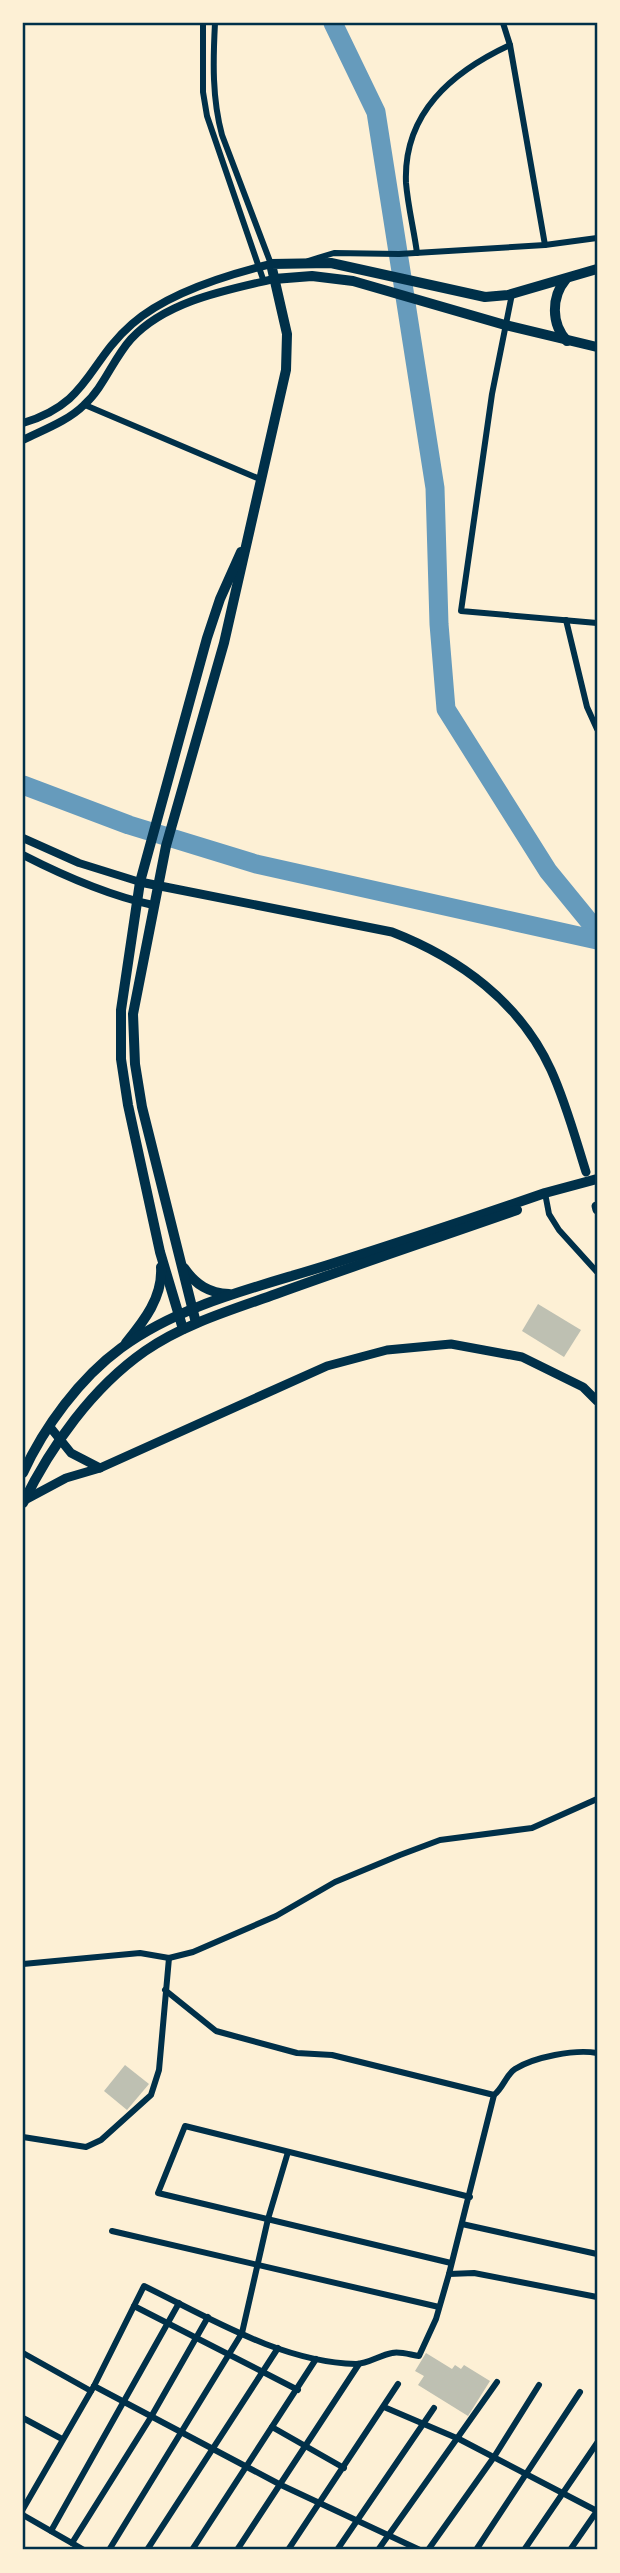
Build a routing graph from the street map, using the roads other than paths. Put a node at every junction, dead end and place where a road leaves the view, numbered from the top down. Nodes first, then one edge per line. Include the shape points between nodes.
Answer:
1 (203, 23) edge
2 (215, 23) edge
3 (503, 23) edge
4 (510, 45) junction
5 (240, 180) junction
6 (229, 184) junction
7 (597, 238) edge
8 (545, 245) junction
9 (417, 253) junction
10 (306, 262) junction
11 (271, 264) junction
12 (259, 267) junction
13 (354, 268) junction
14 (597, 268) edge
15 (566, 278) junction
16 (269, 280) junction
17 (353, 281) junction
18 (512, 294) junction
19 (505, 325) junction
20 (567, 341) junction
21 (597, 347) edge
22 (85, 405) junction
23 (23, 424) edge
24 (23, 440) edge
25 (262, 480) junction
26 (251, 531) junction
27 (566, 620) junction
28 (597, 623) edge
29 (597, 729) edge
30 (23, 838) edge
31 (23, 855) edge
32 (140, 882) junction
33 (158, 886) junction
34 (137, 901) junction
35 (153, 905) junction
36 (586, 1172) dead end
37 (597, 1179) edge
38 (551, 1194) junction
39 (160, 1252) junction
40 (178, 1256) junction
41 (597, 1272) edge
42 (240, 1293) junction
43 (192, 1310) junction
44 (178, 1315) junction
45 (196, 1323) junction
46 (183, 1329) junction
47 (121, 1348) junction
48 (597, 1401) edge
49 (50, 1427) junction
50 (60, 1440) junction
51 (100, 1468) junction
52 (23, 1473) edge
53 (23, 1502) edge
54 (597, 1799) edge
55 (169, 1958) junction
56 (23, 1964) edge
57 (165, 1990) junction
58 (597, 2053) edge
59 (494, 2095) junction
60 (23, 2137) edge
61 (288, 2152) junction
62 (470, 2197) junction
63 (268, 2219) junction
64 (462, 2224) junction
65 (112, 2231) dead end
66 (597, 2254) edge
67 (451, 2263) junction
68 (258, 2265) junction
69 (449, 2274) junction
70 (597, 2297) edge
71 (179, 2303) junction
72 (134, 2306) junction
73 (439, 2306) junction
74 (208, 2317) junction
75 (169, 2325) junction
76 (242, 2333) junction
77 (197, 2339) junction
78 (278, 2348) junction
79 (23, 2353) edge
80 (228, 2356) junction
81 (316, 2359) junction
82 (359, 2364) junction
83 (262, 2373) junction
84 (497, 2382) dead end
85 (398, 2384) dead end
86 (540, 2385) dead end
87 (92, 2388) junction
88 (298, 2390) junction
89 (580, 2392) dead end
90 (123, 2402) junction
91 (384, 2407) junction
92 (434, 2408) dead end
93 (151, 2417) junction
94 (23, 2418) edge
95 (423, 2425) junction
96 (272, 2427) junction
97 (181, 2434) junction
98 (62, 2439) junction
99 (459, 2439) junction
100 (597, 2443) edge
101 (306, 2448) junction
102 (213, 2449) junction
103 (494, 2457) junction
104 (246, 2467) junction
105 (344, 2468) junction
106 (527, 2474) junction
107 (281, 2485) junction
108 (563, 2493) junction
109 (320, 2504) junction
110 (23, 2509) edge
111 (597, 2511) edge
112 (23, 2515) edge
113 (357, 2522) junction
114 (51, 2531) junction
115 (388, 2536) junction
116 (72, 2543) junction
117 (84, 2550) edge
118 (109, 2550) edge
119 (148, 2550) edge
120 (192, 2550) edge
121 (237, 2550) edge
122 (288, 2550) edge
123 (337, 2550) edge
124 (378, 2550) edge
125 (420, 2550) edge
126 (428, 2550) edge
127 (475, 2550) edge
128 (524, 2550) edge
129 (570, 2550) edge

1 - 6 street via 205,106
2 - 5 street via 217,114
3 - 4 street
4 - 8 street
4 - 9 street via 453,78 418,124 406,182
5 - 6 street
5 - 11 street
6 - 12 street
7 - 8 street
8 - 9 street
9 - 10 street via 334,253
10 - 11 highway
10 - 13 highway
11 - 12 street
11 - 16 highway
12 - 16 street
12 - 23 street via 198,287 145,314 120,336 66,404
13 - 17 highway
13 - 18 highway via 457,293
14 - 15 highway
15 - 18 highway
15 - 20 highway via 557,293 555,315
16 - 17 highway via 312,276
16 - 22 street via 196,300 152,323 131,340
16 - 25 highway via 287,334 288,352
17 - 19 highway
18 - 19 street
19 - 20 highway
19 - 27 street via 461,611
20 - 21 highway
22 - 24 street
22 - 25 street
25 - 26 highway
26 - 32 highway via 220,599
26 - 33 highway
27 - 28 street
27 - 29 street via 587,707
30 - 32 street via 79,863
31 - 34 street
32 - 33 main road
32 - 34 highway
33 - 35 highway
33 - 36 main road via 392,932 456,962 493,992 531,1036 563,1099
34 - 35 street
34 - 39 highway via 121,1010 121,1059
35 - 40 highway via 133,1014 135,1064
37 - 38 highway
38 - 41 street via 549,1214
38 - 42 highway
38 - 45 highway
39 - 44 highway
39 - 47 highway via 162,1278 154,1301
40 - 42 highway via 191,1278 210,1291
40 - 43 highway
42 - 43 highway
43 - 44 highway
43 - 45 highway
44 - 46 highway
44 - 47 highway
45 - 46 highway
46 - 50 highway via 145,1351 107,1382
47 - 49 highway
48 - 51 main road via 583,1387 522,1357 451,1345 387,1350 327,1366
49 - 50 main road
49 - 52 highway
50 - 51 main road via 71,1452
50 - 53 highway
51 - 53 main road via 66,1478
54 - 55 street via 532,1828 440,1840 335,1882 276,1916
55 - 56 street via 140,1953
55 - 57 street
57 - 59 street via 216,2031
57 - 60 street via 160,2057 151,2095 101,2140 86,2147
58 - 59 street via 537,2059 512,2070
59 - 62 street
61 - 62 street
61 - 63 street
61 - 63 street via 185,2126 158,2193
62 - 64 street
63 - 67 street
63 - 68 street
64 - 66 street
64 - 67 street
65 - 68 street
67 - 69 street
68 - 73 street
68 - 76 street
69 - 70 street via 474,2273
69 - 73 street
71 - 72 street via 144,2286
71 - 74 street
71 - 75 street
72 - 75 street
72 - 87 street
73 - 82 street via 419,2356 394,2352
74 - 76 street
74 - 77 street
75 - 77 street
75 - 90 street
76 - 78 street
76 - 80 street
77 - 80 street
77 - 93 street
78 - 81 street
78 - 83 street
79 - 87 street
80 - 83 street
80 - 97 street
81 - 82 street
81 - 88 street
82 - 101 street
83 - 88 street
83 - 102 street
84 - 99 street
85 - 91 street
86 - 103 street
87 - 90 street
87 - 98 street
88 - 96 street
89 - 106 street
90 - 93 street
90 - 114 street
91 - 95 street
91 - 105 street
92 - 95 street
93 - 97 street
93 - 116 street
94 - 98 street
95 - 99 street
95 - 113 street
96 - 101 street
96 - 104 street
97 - 102 street
97 - 118 street
98 - 110 street
99 - 103 street
99 - 115 street
100 - 108 street
101 - 105 street
101 - 107 street
102 - 104 street
102 - 119 street
103 - 106 street
103 - 126 street
104 - 107 street
104 - 120 street
105 - 109 street
106 - 108 street
106 - 127 street
107 - 109 street
107 - 121 street
108 - 111 street
108 - 128 street
109 - 113 street
109 - 122 street
111 - 129 street
112 - 114 street
113 - 115 street
113 - 123 street
114 - 116 street
115 - 124 street
115 - 125 street
116 - 117 street

